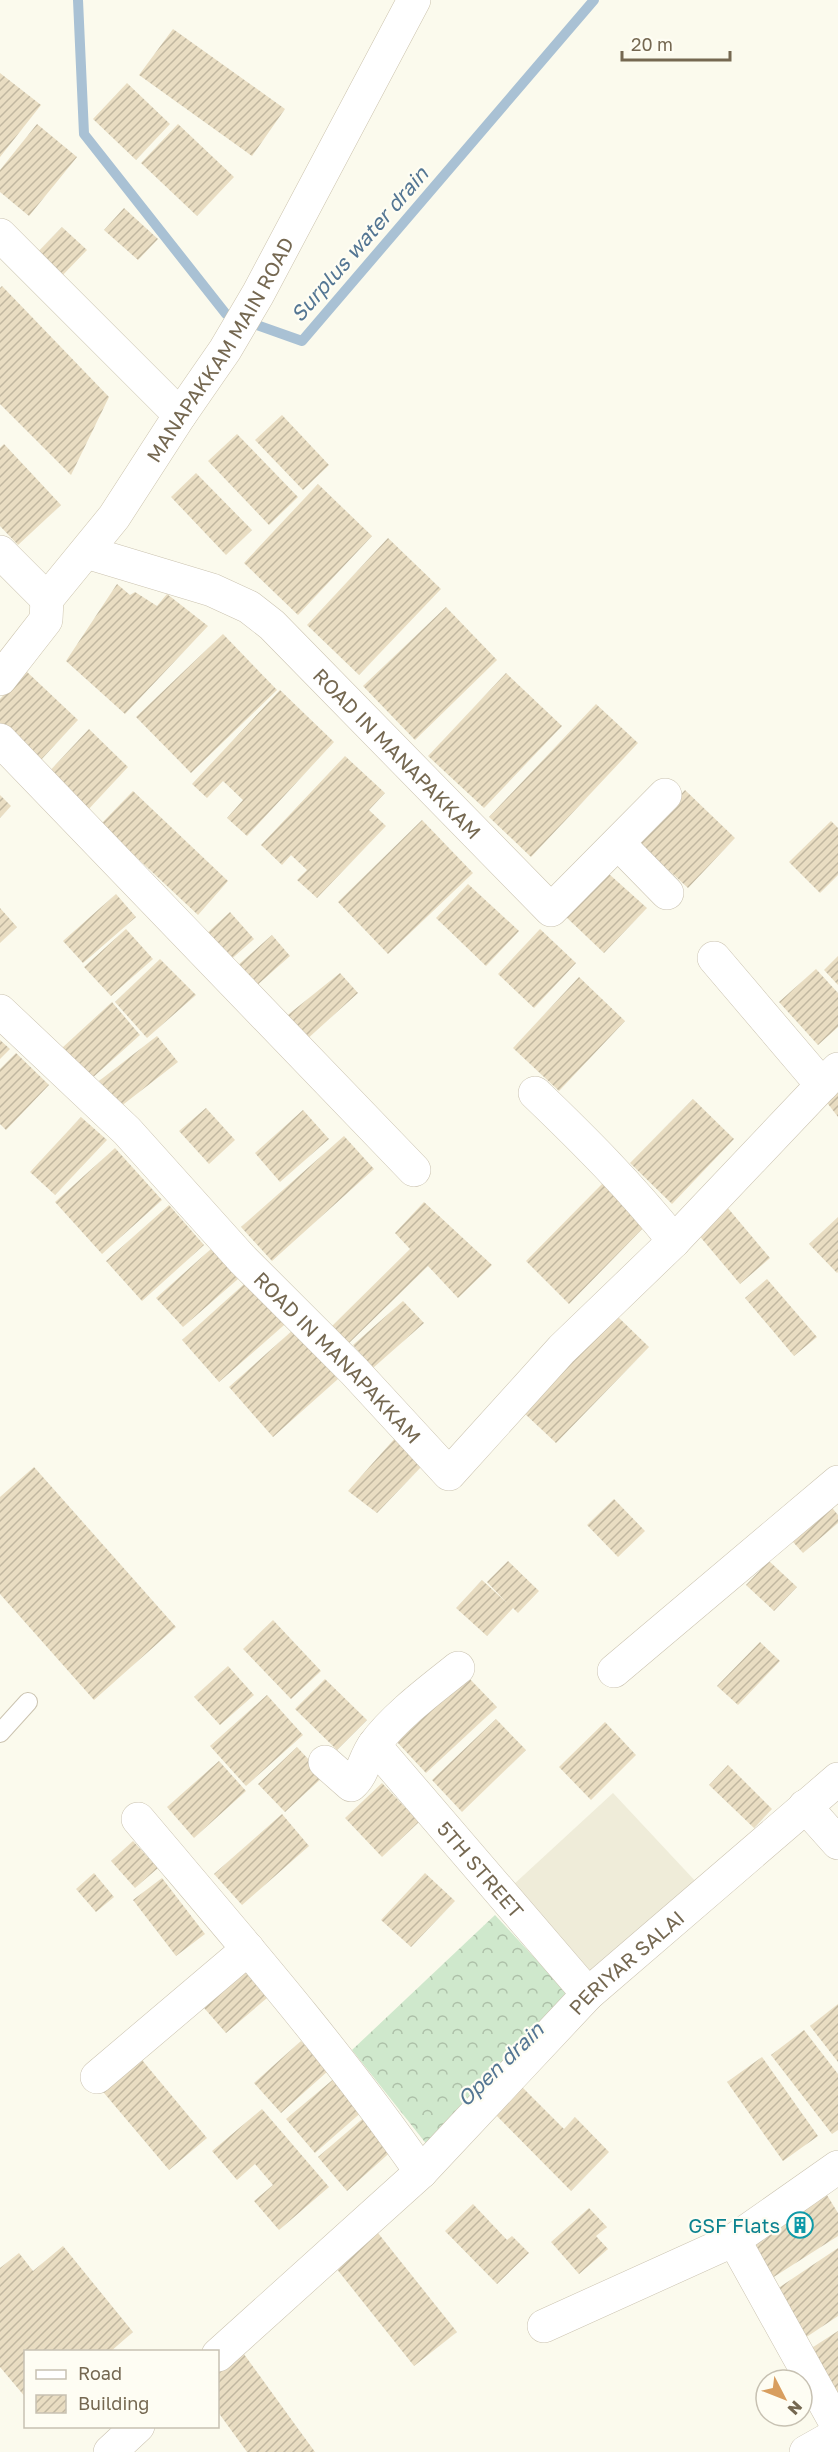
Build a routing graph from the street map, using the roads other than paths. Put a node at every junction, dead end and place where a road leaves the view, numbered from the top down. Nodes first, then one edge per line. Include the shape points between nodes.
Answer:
1 (414, 0) edge
2 (0, 235) edge
3 (180, 415) junction
4 (0, 552) edge
5 (86, 552) junction
6 (47, 599) junction
7 (0, 679) edge
8 (0, 741) edge
9 (665, 795) dead end
10 (618, 843) junction
11 (667, 893) dead end
12 (714, 958) dead end
13 (0, 1011) edge
14 (830, 1077) edge
15 (535, 1093) dead end
16 (414, 1170) dead end
17 (674, 1241) junction
18 (838, 1482) edge
19 (458, 1668) dead end
20 (614, 1671) dead end
21 (28, 1702) dead end
22 (0, 1733) edge
23 (374, 1745) junction
24 (325, 1762) dead end
25 (838, 1779) edge
26 (805, 1806) junction
27 (138, 1819) dead end
28 (838, 1843) edge
29 (248, 1949) junction
30 (588, 1994) junction
31 (97, 2077) dead end
32 (838, 2167) edge
33 (421, 2172) junction
34 (734, 2240) junction
35 (544, 2326) dead end
36 (219, 2354) edge
37 (838, 2427) edge
38 (137, 2428) edge
39 (838, 2433) edge
40 (110, 2452) edge
41 (806, 2452) edge

1 - 3 street, MANAPAKKAM MAIN ROAD via 258,294
2 - 3 street
3 - 5 street, MANAPAKKAM MAIN ROAD via 114,517
4 - 6 street
5 - 6 street, MANAPAKKAM MAIN ROAD
5 - 10 street, ROAD IN MANAPAKKAM via 212,590 249,607 272,625 551,910
6 - 7 street, MANAPAKKAM MAIN ROAD via 46,620
8 - 16 street
9 - 10 street, ROAD IN MANAPAKKAM
10 - 11 street
12 - 14 street, ROAD IN MANAPAKKAM
13 - 17 street, ROAD IN MANAPAKKAM via 127,1131 242,1259 354,1371 449,1474 562,1349
14 - 17 street, ROAD IN MANAPAKKAM
15 - 17 street via 593,1148
18 - 20 street
19 - 23 street via 417,1701
21 - 22 lane
23 - 24 street via 359,1778 351,1785
23 - 30 street, 5TH STREET
25 - 26 street, PERIYAR SALAI
26 - 28 street
26 - 30 street, PERIYAR SALAI
27 - 29 street
29 - 31 street
29 - 33 street via 375,2106
30 - 33 street, PERIYAR SALAI
32 - 34 street
33 - 36 street, PERIYAR SALAI
34 - 35 street
34 - 37 street
38 - 40 street
39 - 41 street

